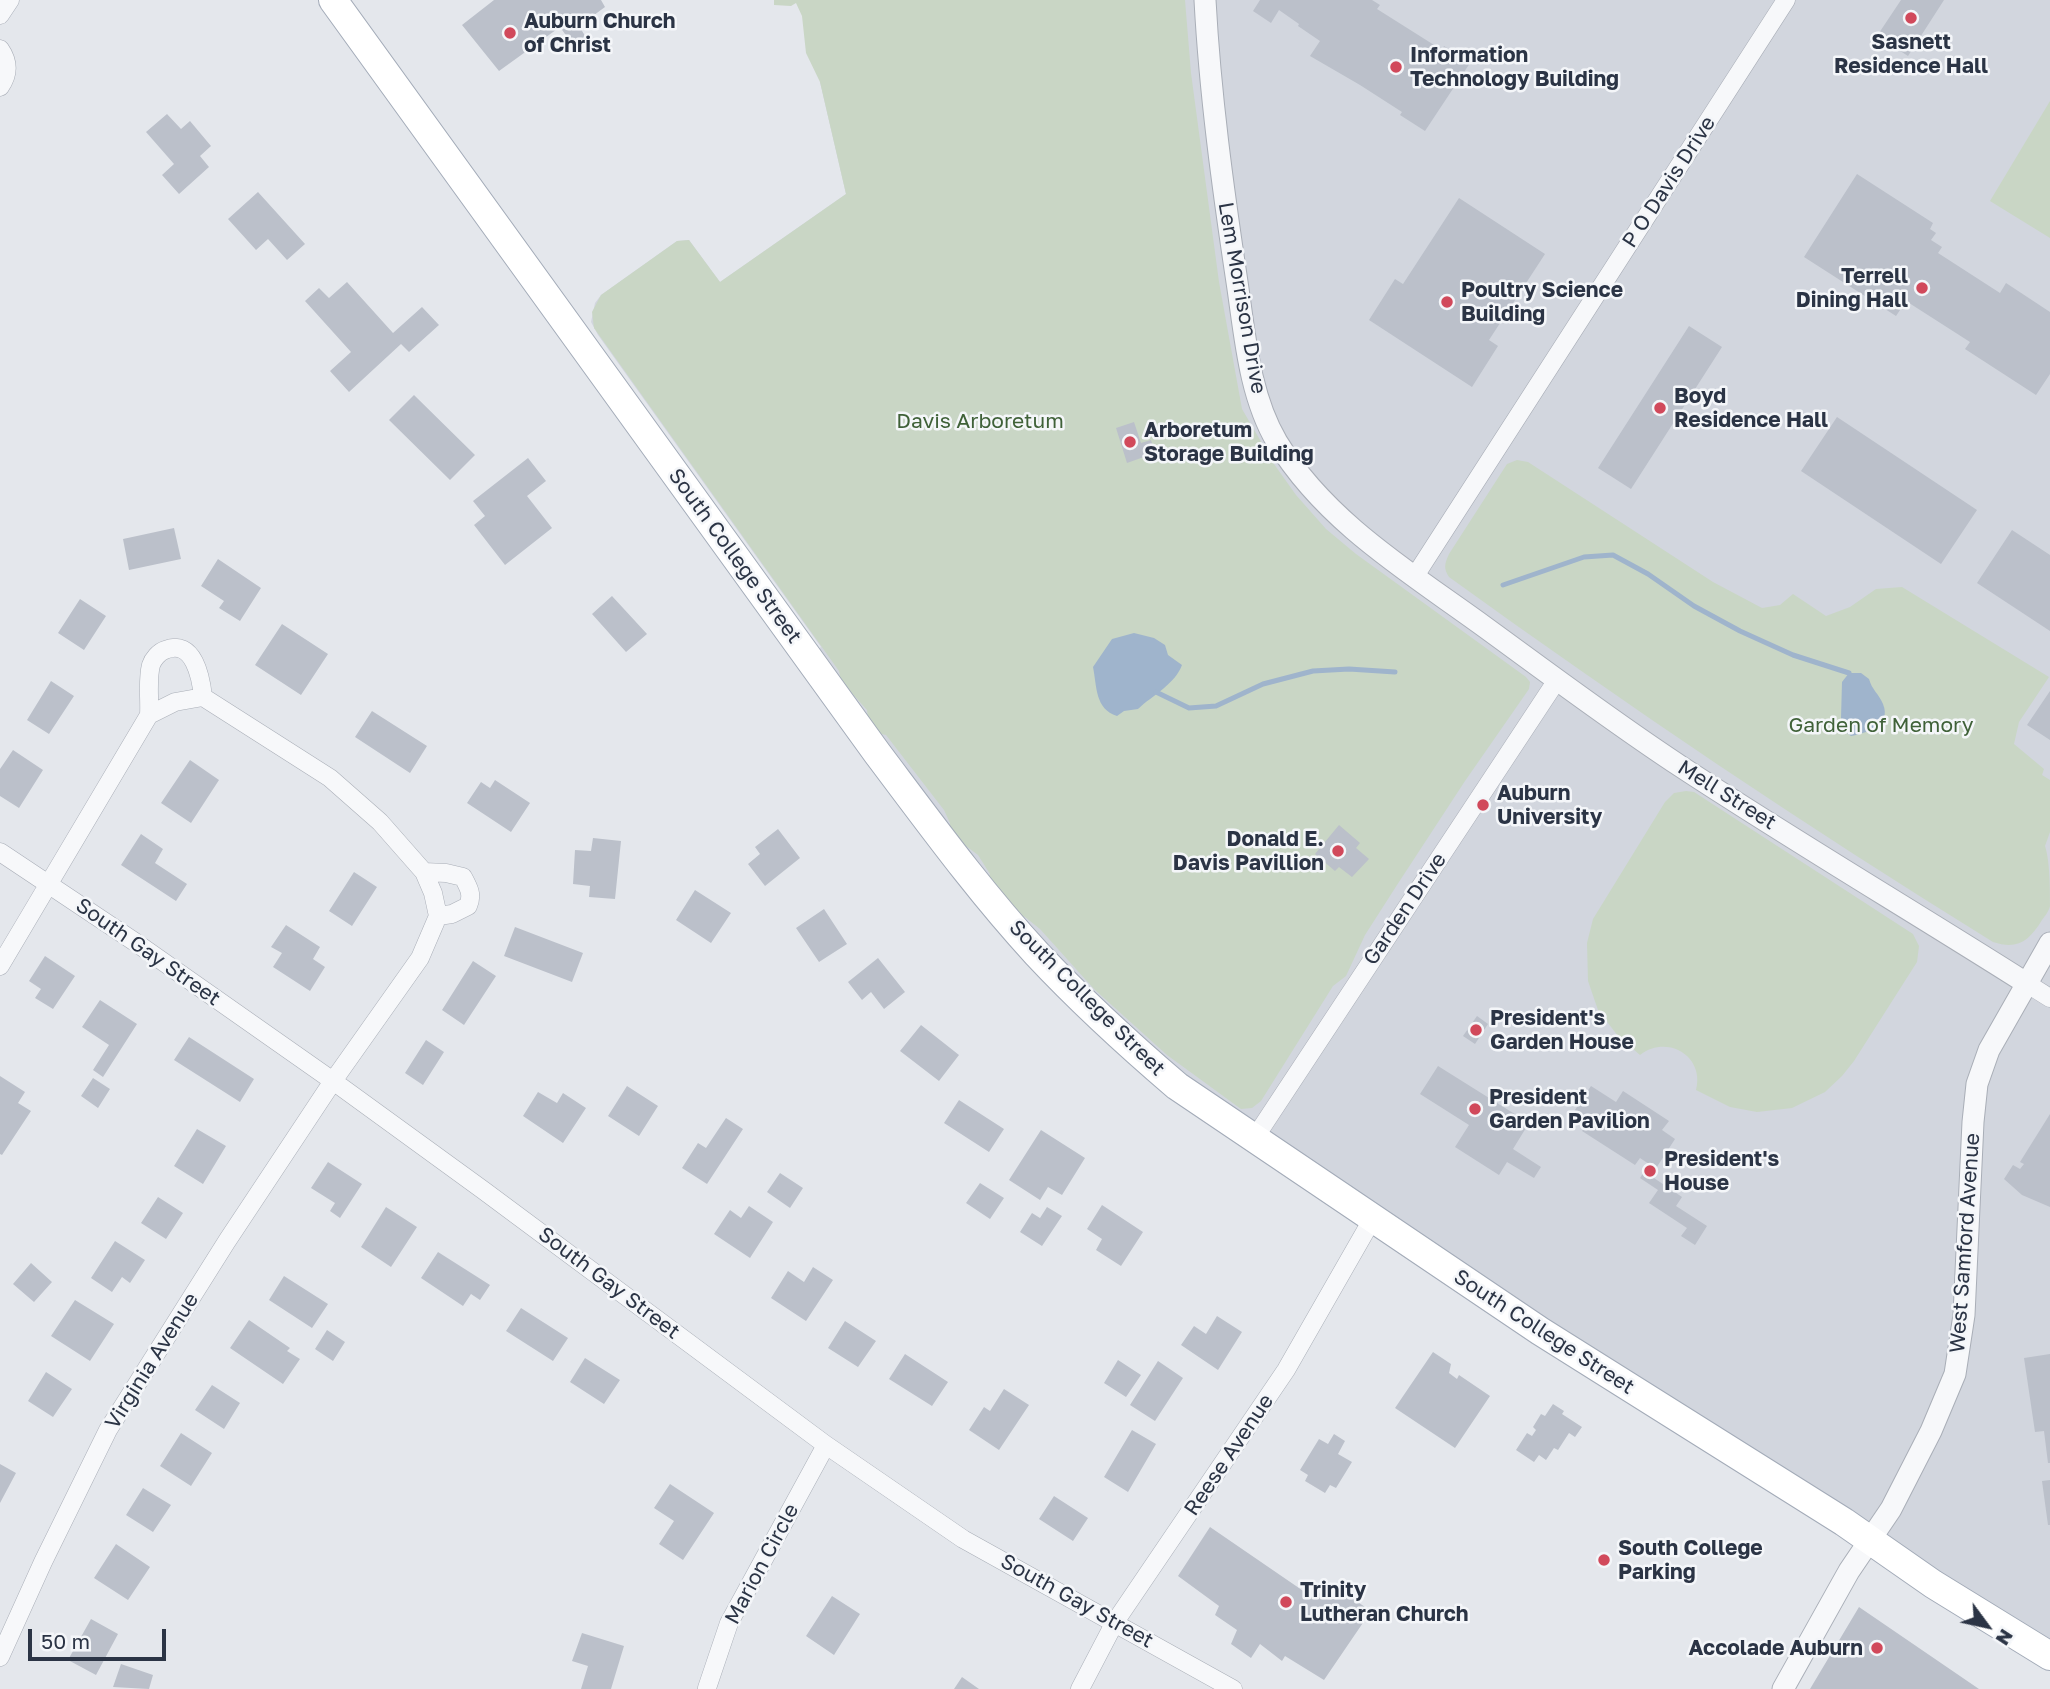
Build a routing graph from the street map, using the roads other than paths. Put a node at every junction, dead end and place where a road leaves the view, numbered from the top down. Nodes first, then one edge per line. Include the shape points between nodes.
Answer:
1 (10, 0) edge
2 (333, 0) edge
3 (1205, 0) edge
4 (1786, 0) edge
5 (0, 15) edge
6 (0, 49) edge
7 (0, 87) edge
8 (1415, 576) junction
9 (1557, 680) junction
10 (203, 697) junction
11 (149, 715) junction
12 (0, 852) edge
13 (424, 872) junction
14 (49, 883) junction
15 (438, 916) junction
16 (2050, 943) edge
17 (0, 966) edge
18 (2026, 983) junction
19 (2050, 998) edge
20 (333, 1081) junction
21 (1254, 1139) junction
22 (1373, 1218) junction
23 (826, 1445) junction
24 (1870, 1540) junction
25 (1115, 1622) junction
26 (2050, 1656) edge
27 (0, 1657) edge
28 (707, 1689) edge
29 (1080, 1689) edge
30 (1233, 1689) edge
31 (1783, 1689) edge

1 - 5 street
2 - 21 main road, South College Street via 955,856 1038,954 1129,1045 1177,1086
3 - 8 street, Lem Morrison Drive via 1228,231 1242,326 1262,410 1303,478 1356,533
4 - 8 street, P O Davis Drive
6 - 7 street via 8,68
8 - 9 street, Mell Street
9 - 18 street, Mell Street via 1679,765
9 - 21 street, Garden Drive
10 - 11 street via 175,702
10 - 11 street via 195,661 184,650 172,647 160,652 151,664
10 - 13 street via 330,778 380,821
11 - 14 street
12 - 14 street, South Gay Street
13 - 15 street
13 - 15 street via 463,877 470,888 468,906
14 - 17 street
14 - 20 street, South Gay Street
15 - 20 street, Virginia Avenue via 420,958
16 - 18 street, West Samford Avenue
18 - 19 street, Mell Street
18 - 24 street, West Samford Avenue via 1989,1050 1977,1084 1964,1315 1955,1374 1921,1452
20 - 23 street, South Gay Street
20 - 27 street, Virginia Avenue via 108,1430
21 - 22 main road, South College Street
22 - 24 main road, South College Street via 1540,1331
22 - 25 street, Reese Avenue via 1286,1370
23 - 25 street, South Gay Street via 963,1539
23 - 28 street, Marion Circle via 729,1623
24 - 26 main road, South College Street
24 - 31 street, West Samford Avenue
25 - 29 street, Reese Avenue
25 - 30 street, South Gay Street

